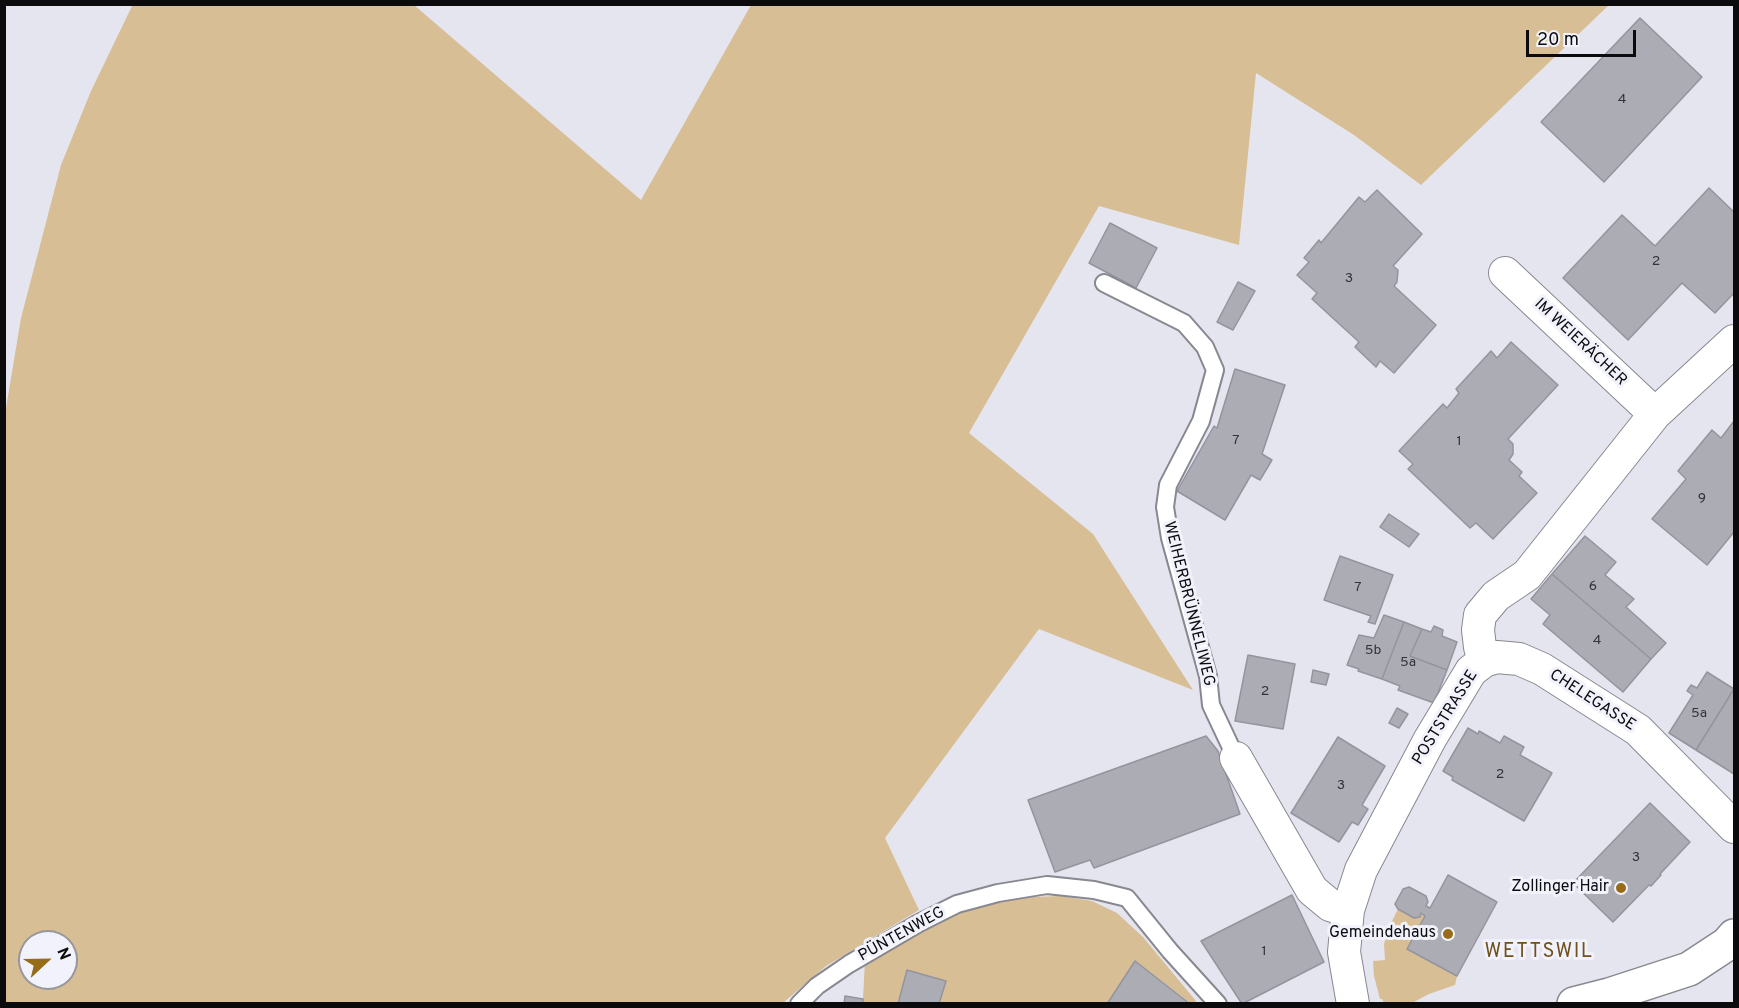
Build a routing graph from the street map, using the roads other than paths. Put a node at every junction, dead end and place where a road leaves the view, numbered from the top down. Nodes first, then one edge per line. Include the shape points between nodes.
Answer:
1 (1505, 273) dead end
2 (1104, 284) dead end
3 (1734, 342) edge
4 (1655, 414) junction
5 (1484, 661) junction
6 (1236, 758) joint
7 (1734, 827) edge
8 (1348, 910) junction
9 (1732, 944) edge
10 (799, 1004) edge
11 (1218, 1004) edge
12 (1353, 1004) edge
13 (1574, 1004) edge

1 - 4 street, IM WEIERÄCHER
2 - 6 lane, WEIHERBRÜNNELIWEG via 1184,323 1205,347 1215,370 1202,421 1168,485 1165,507 1208,676 1211,705
3 - 4 street, POSTSTRASSE
4 - 5 street, POSTSTRASSE via 1527,575 1496,596 1480,615 1478,630
5 - 7 street, CHELEGASSE via 1497,657 1519,659 1542,669 1638,730
5 - 8 street, POSTSTRASSE via 1471,671 1430,739 1361,870
6 - 8 street, WEIHERBRÜNNELIWEG via 1312,890 1330,905
8 - 12 street, POSTSTRASSE via 1344,952
9 - 13 street via 1689,969
10 - 11 lane, PÜNTENWEG via 849,964 919,922 957,904 1047,885 1127,898

